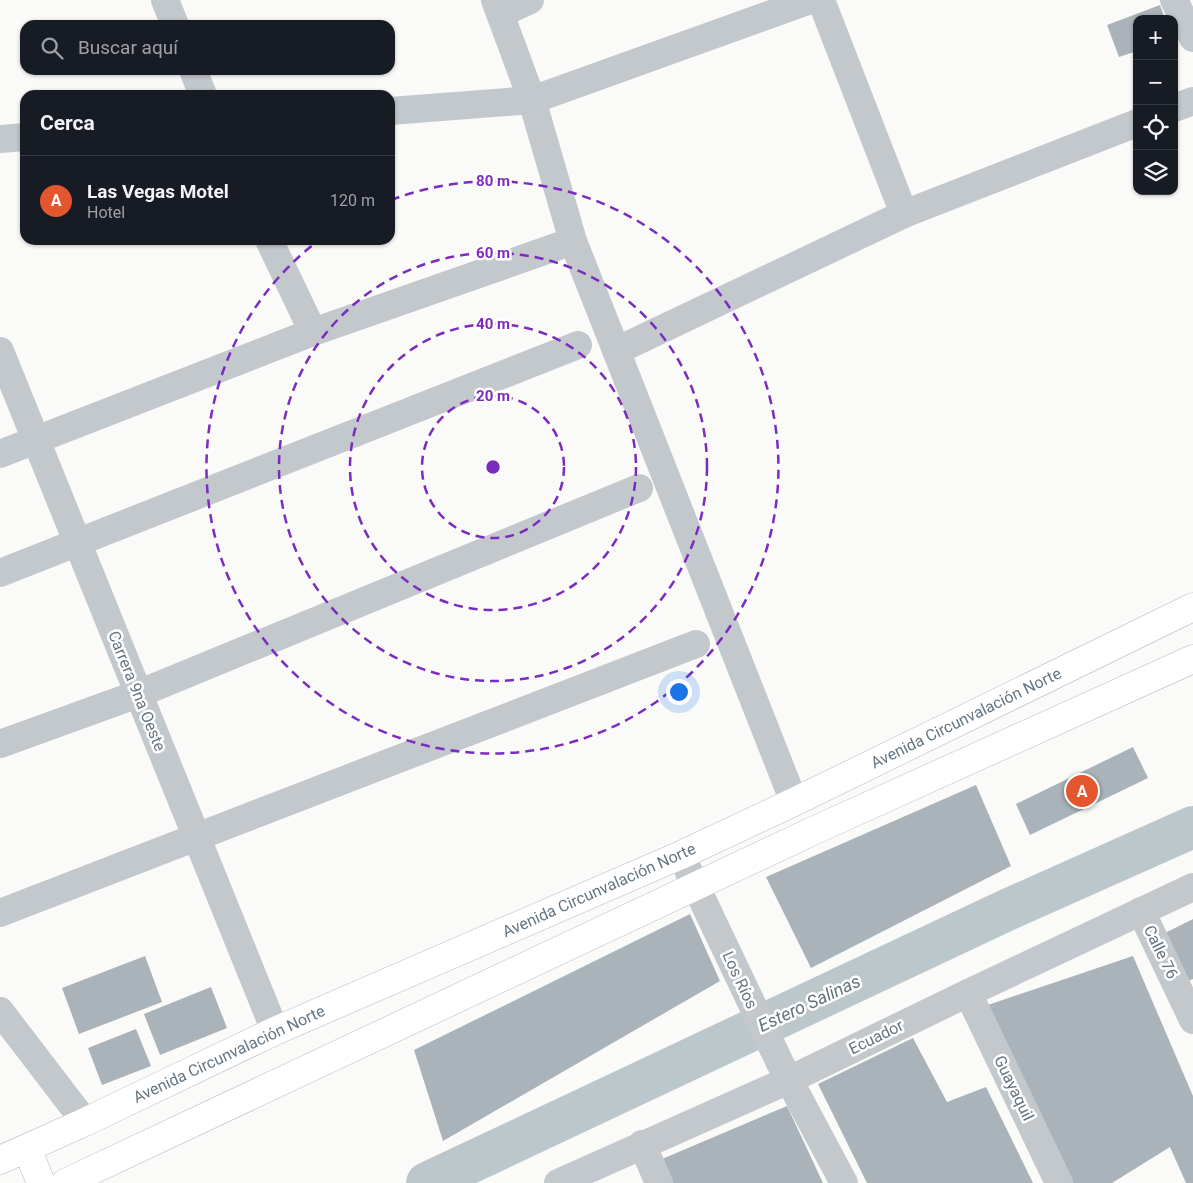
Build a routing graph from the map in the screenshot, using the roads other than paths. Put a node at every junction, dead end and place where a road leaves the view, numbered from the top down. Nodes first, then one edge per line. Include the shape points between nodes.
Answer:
1 (165, 0) edge
2 (530, 0) edge
3 (810, 0) edge
4 (821, 0) edge
5 (1174, 0) edge
6 (498, 7) edge
7 (173, 20) edge
8 (1193, 38) edge
9 (195, 75) edge
10 (201, 90) edge
11 (532, 100) junction
12 (1193, 101) edge
13 (1178, 107) edge
14 (395, 112) edge
15 (1133, 125) edge
16 (20, 137) edge
17 (0, 139) edge
18 (904, 214) junction
19 (573, 240) junction
20 (271, 245) edge
21 (313, 332) junction
22 (578, 345) dead end
23 (616, 351) junction
24 (0, 352) edge
25 (35, 440) junction
26 (0, 454) edge
27 (639, 488) dead end
28 (77, 543) junction
29 (0, 573) edge
30 (1193, 607) edge
31 (696, 644) dead end
32 (1193, 659) edge
33 (138, 694) junction
34 (0, 744) edge
35 (794, 802) junction
36 (196, 838) junction
37 (682, 855) junction
38 (697, 886) junction
39 (1193, 887) edge
40 (1141, 912) junction
41 (0, 913) edge
42 (968, 993) junction
43 (0, 1011) edge
44 (1193, 1020) edge
45 (274, 1031) junction
46 (784, 1072) junction
47 (85, 1122) junction
48 (642, 1144) junction
49 (27, 1148) junction
50 (0, 1160) edge
51 (41, 1183) edge
52 (66, 1183) edge
53 (558, 1183) edge
54 (659, 1183) edge
55 (844, 1183) edge
56 (1059, 1183) edge

1 - 7 street
2 - 6 street
3 - 11 street
4 - 18 street
5 - 8 street
6 - 11 street
9 - 10 street
11 - 14 street
11 - 19 street
12 - 13 street
15 - 18 street
16 - 17 street
18 - 23 street
19 - 21 street
19 - 23 street
20 - 21 street
21 - 25 street
22 - 28 street
23 - 35 street
24 - 25 street, Carrera 9na Oeste
25 - 26 street
25 - 28 street, Carrera 9na Oeste
27 - 33 street
28 - 29 street
28 - 33 street, Carrera 9na Oeste
30 - 35 main road, Avenida Circunvalación Norte
31 - 36 street
32 - 38 main road
33 - 34 street
33 - 36 street, Carrera 9na Oeste
35 - 37 main road, Avenida Circunvalación Norte
36 - 41 street
36 - 45 street, Carrera 9na Oeste
37 - 38 street, Los Ríos
37 - 45 main road, Avenida Circunvalación Norte
38 - 46 street, Los Ríos
38 - 52 main road
39 - 40 street, Ecuador
40 - 42 street, Ecuador
40 - 44 street, Calle 76
42 - 46 street, Ecuador
42 - 56 street, Guayaquil
43 - 47 street
45 - 47 main road, Avenida Circunvalación Norte
46 - 48 street, Ecuador
46 - 55 street, Los Ríos
47 - 49 main road, Avenida Circunvalación Norte
48 - 53 street, Ecuador
48 - 54 street
49 - 50 main road, Avenida Circunvalación Norte
49 - 51 main road

